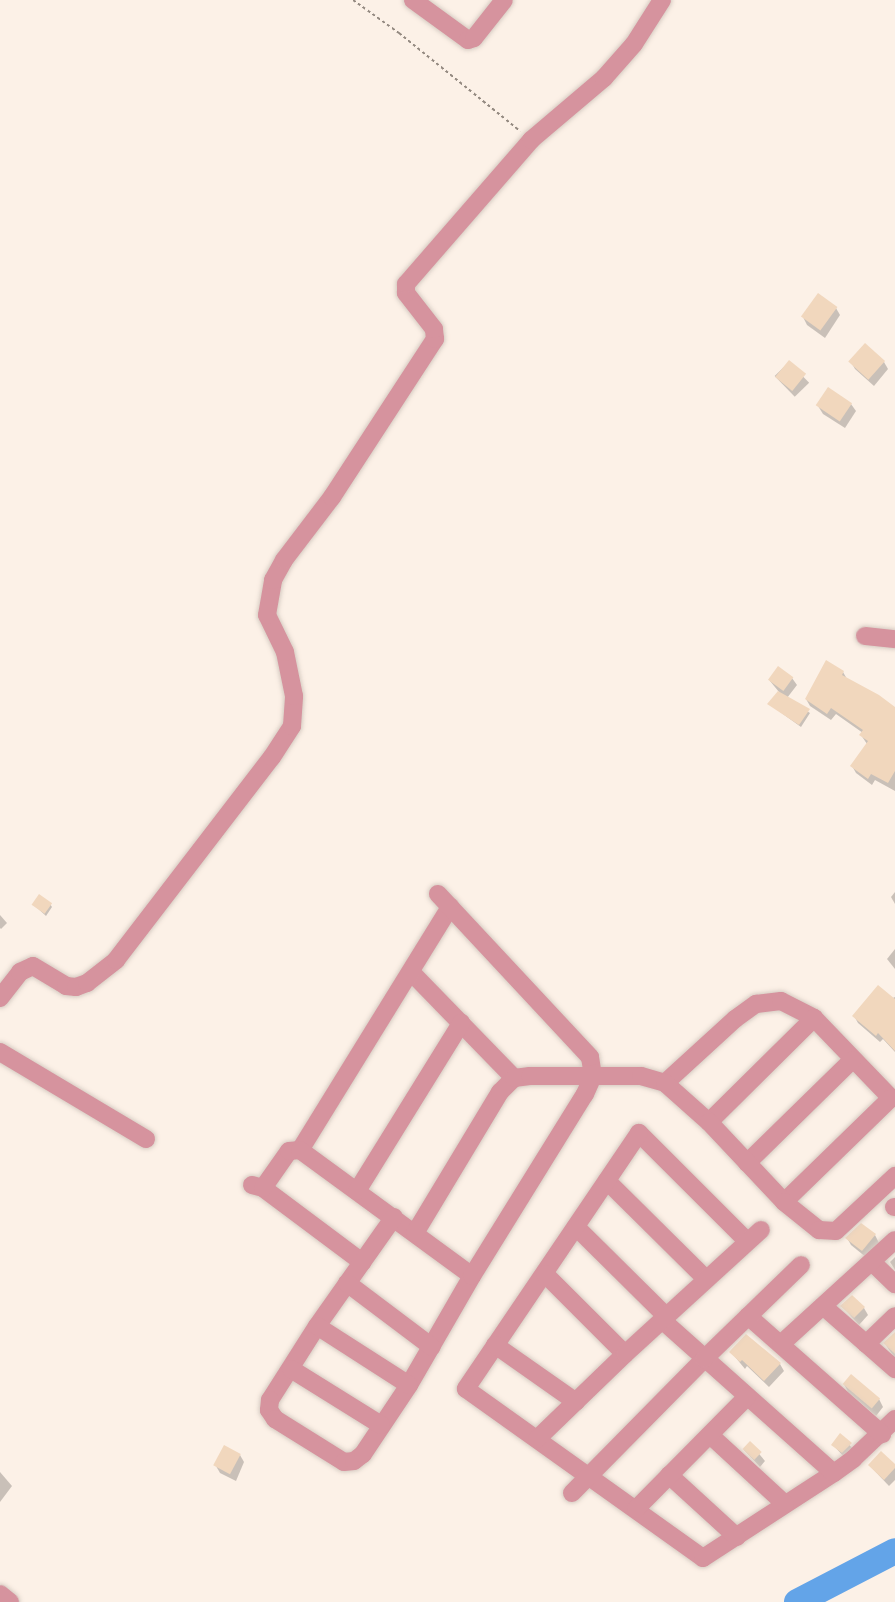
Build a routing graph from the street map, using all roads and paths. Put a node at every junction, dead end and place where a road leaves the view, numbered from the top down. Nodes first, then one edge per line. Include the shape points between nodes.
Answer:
1 (352, 0) edge
2 (413, 0) edge
3 (504, 0) edge
4 (662, 0) edge
5 (434, 6) edge
6 (531, 140) junction
7 (865, 636) dead end
8 (895, 639) edge
9 (411, 972) junction
10 (0, 998) edge
11 (814, 1018) junction
12 (461, 1023) junction
13 (0, 1052) edge
14 (852, 1060) junction
15 (593, 1076) junction
16 (514, 1078) junction
17 (665, 1083) junction
18 (709, 1122) junction
19 (146, 1139) dead end
20 (300, 1150) junction
21 (747, 1163) junction
22 (895, 1176) edge
23 (607, 1181) junction
24 (357, 1191) junction
25 (784, 1202) junction
26 (394, 1217) junction
27 (576, 1227) junction
28 (415, 1233) junction
29 (895, 1240) edge
30 (362, 1262) junction
31 (872, 1262) junction
32 (801, 1265) dead end
33 (545, 1275) junction
34 (472, 1276) junction
35 (706, 1279) junction
36 (347, 1283) junction
37 (895, 1284) edge
38 (823, 1306) junction
39 (748, 1316) junction
40 (895, 1316) edge
41 (664, 1318) junction
42 (317, 1326) junction
43 (781, 1344) junction
44 (866, 1344) junction
45 (495, 1345) junction
46 (432, 1347) junction
47 (625, 1354) junction
48 (704, 1359) junction
49 (291, 1369) junction
50 (895, 1369) edge
51 (409, 1385) junction
52 (747, 1397) junction
53 (576, 1402) junction
54 (895, 1419) edge
55 (381, 1425) junction
56 (882, 1434) junction
57 (710, 1435) junction
58 (537, 1439) junction
59 (834, 1473) junction
60 (669, 1475) junction
61 (588, 1478) junction
62 (572, 1493) dead end
63 (785, 1504) junction
64 (636, 1509) junction
65 (737, 1537) junction
66 (0, 1594) edge
67 (10, 1602) edge

1 - 6 path
2 - 5 street
3 - 5 street via 474,39 468,40
4 - 6 street via 634,44 604,78
6 - 10 street via 406,284 406,293 434,329 435,339 273,580 267,615 285,652 294,696 292,726 116,960 76,987 66,987 33,966 20,972
7 - 8 street
9 - 12 street
9 - 15 street via 444,901 590,1057
9 - 20 street
11 - 14 street
11 - 17 street via 781,1001 756,1004
11 - 18 street
12 - 16 street
12 - 24 street
13 - 19 street
14 - 21 street
14 - 25 street via 891,1098
15 - 16 street
15 - 17 street via 640,1076
15 - 34 street
16 - 28 street via 500,1092
17 - 18 street
18 - 21 street
20 - 24 street
20 - 30 street via 289,1151 257,1186
21 - 25 street
22 - 25 street via 836,1231 819,1230
23 - 27 street
23 - 35 street
23 - 35 street via 639,1133 754,1236
24 - 26 street
26 - 28 street
26 - 30 street
27 - 33 street
27 - 41 street
28 - 34 street
29 - 31 street
30 - 36 street
31 - 37 street
31 - 38 street
32 - 39 street
33 - 45 street
33 - 47 street
34 - 46 street
35 - 41 street
36 - 42 street
36 - 46 street
38 - 43 street
38 - 44 street
39 - 43 street
39 - 48 street
40 - 44 street
41 - 47 street
41 - 48 street
42 - 49 street
42 - 51 street
43 - 56 street
44 - 50 street
45 - 53 street
45 - 58 street via 466,1389
46 - 51 street
47 - 53 street
48 - 52 street
48 - 61 street
49 - 55 street
49 - 55 street via 270,1400 269,1410 297,1434 344,1462 354,1461
51 - 55 street
52 - 57 street
52 - 59 street
53 - 58 street
54 - 56 street
56 - 59 street
57 - 60 street
57 - 63 street
58 - 61 street
59 - 63 street
60 - 64 street
60 - 65 street
61 - 62 street
61 - 64 street
63 - 65 street
64 - 65 street via 703,1558
66 - 67 street

